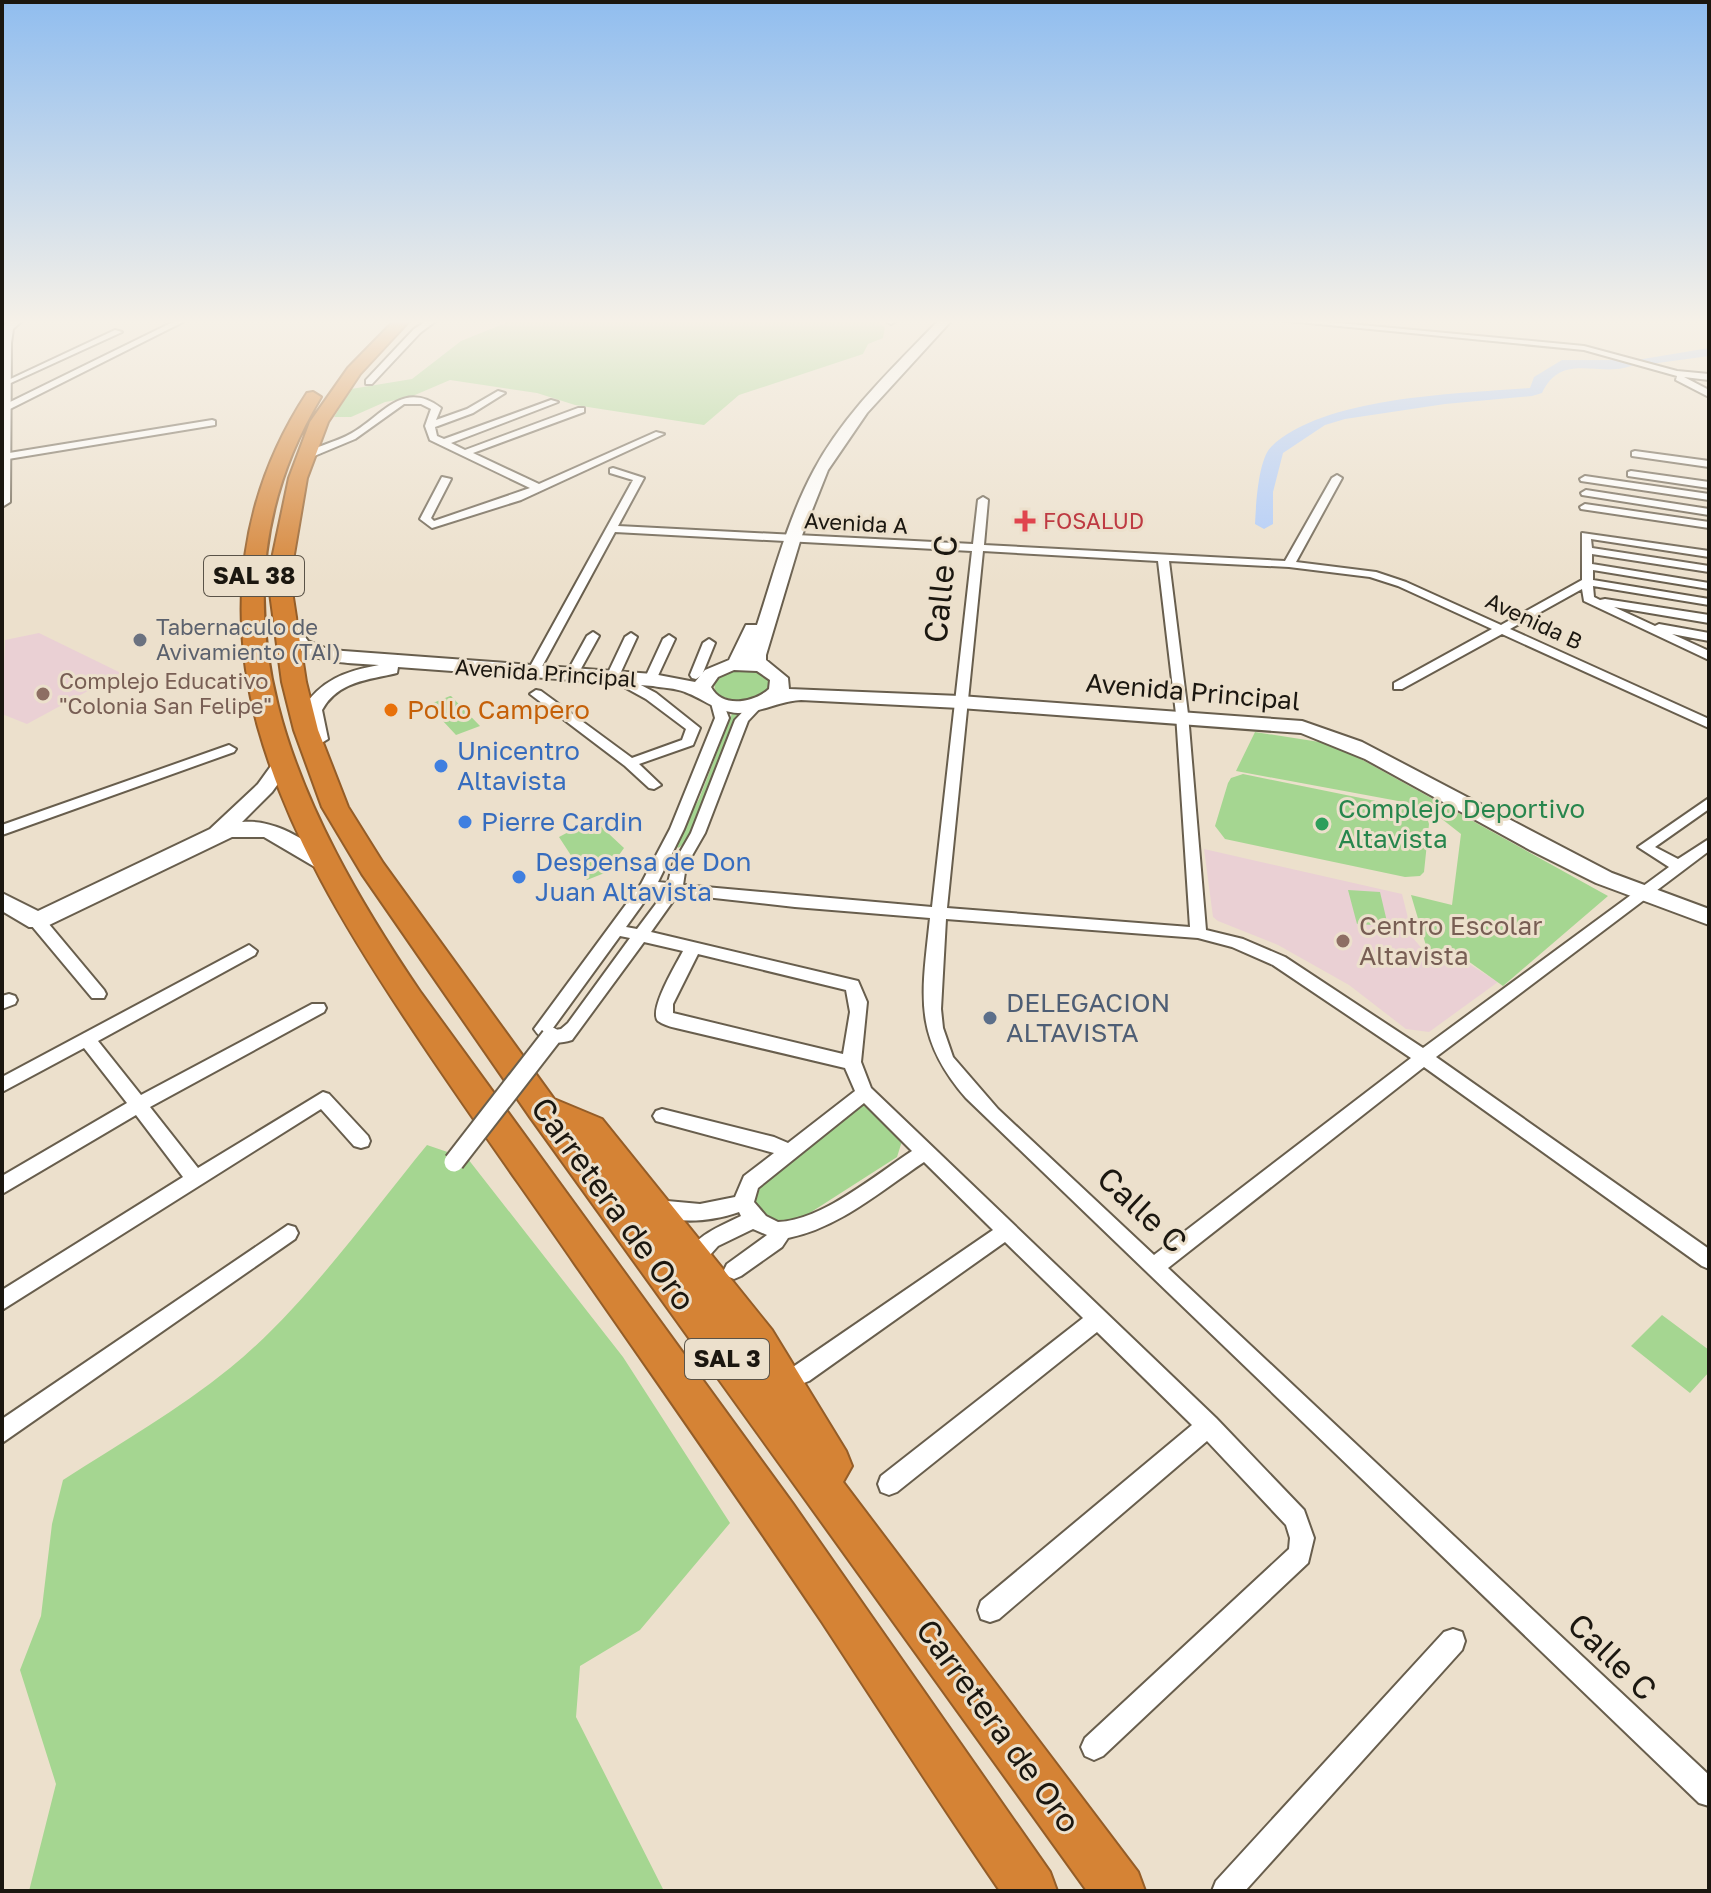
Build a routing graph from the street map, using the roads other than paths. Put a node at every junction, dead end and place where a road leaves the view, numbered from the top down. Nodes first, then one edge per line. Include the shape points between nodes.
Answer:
1 (3, 408) edge
2 (305, 408) edge
3 (328, 408) edge
4 (389, 408) edge
5 (435, 408) edge
6 (475, 408) edge
7 (537, 408) edge
8 (856, 408) edge
9 (867, 408) edge
10 (581, 410) dead end
11 (212, 423) dead end
12 (430, 426) junction
13 (659, 434) dead end
14 (443, 443) junction
15 (2, 451) edge
16 (465, 453) junction
17 (1635, 454) dead end
18 (3, 457) edge
19 (304, 457) junction
20 (1649, 464) dead end
21 (1709, 464) edge
22 (613, 471) dead end
23 (1709, 472) edge
24 (1631, 474) dead end
25 (1337, 478) dead end
26 (446, 479) dead end
27 (1585, 479) dead end
28 (1709, 485) edge
29 (538, 488) junction
30 (1586, 493) dead end
31 (1709, 497) edge
32 (983, 500) dead end
33 (2, 502) edge
34 (1585, 507) dead end
35 (1709, 512) edge
36 (289, 514) junction
37 (261, 518) junction
38 (1709, 525) edge
39 (612, 529) junction
40 (790, 539) junction
41 (977, 549) junction
42 (1586, 550) junction
43 (1709, 554) edge
44 (1163, 559) junction
45 (1289, 564) junction
46 (1587, 566) junction
47 (1339, 568) joint
48 (1709, 569) edge
49 (1587, 582) junction
50 (1709, 586) edge
51 (1588, 599) junction
52 (1709, 602) edge
53 (282, 611) junction
54 (1709, 619) edge
55 (1641, 625) junction
56 (1502, 628) junction
57 (593, 636) dead end
58 (631, 637) dead end
59 (1709, 637) edge
60 (669, 639) dead end
61 (709, 643) dead end
62 (1709, 656) edge
63 (440, 666) junction
64 (728, 666) junction
65 (533, 672) junction
66 (572, 674) junction
67 (696, 675) junction
68 (614, 677) junction
69 (648, 684) junction
70 (1398, 686) dead end
71 (770, 687) junction
72 (536, 694) dead end
73 (961, 698) junction
74 (712, 700) junction
75 (1181, 713) junction
76 (1709, 724) edge
77 (229, 749) dead end
78 (283, 763) junction
79 (630, 763) junction
80 (654, 785) dead end
81 (1709, 802) edge
82 (336, 805) junction
83 (2, 830) edge
84 (214, 835) junction
85 (1709, 844) edge
86 (667, 851) junction
87 (686, 855) junction
88 (323, 862) junction
89 (1679, 866) junction
90 (648, 886) junction
91 (675, 888) junction
92 (1644, 890) junction
93 (2, 901) edge
94 (1709, 905) edge
95 (939, 912) junction
96 (1709, 917) edge
97 (37, 921) junction
98 (617, 930) junction
99 (1198, 933) junction
100 (642, 937) junction
101 (692, 950) junction
102 (249, 951) dead end
103 (460, 992) junction
104 (98, 994) dead end
105 (318, 1008) dead end
106 (417, 1011) junction
107 (551, 1037) junction
108 (494, 1038) junction
109 (87, 1039) junction
110 (1423, 1057) junction
111 (852, 1063) junction
112 (460, 1073) junction
113 (2, 1085) edge
114 (865, 1093) junction
115 (139, 1105) junction
116 (542, 1108) junction
117 (662, 1116) dead end
118 (361, 1141) dead end
119 (787, 1152) junction
120 (925, 1152) junction
121 (454, 1162) dead end
122 (196, 1179) junction
123 (2, 1186) edge
124 (651, 1207) junction
125 (749, 1211) junction
126 (782, 1230) junction
127 (1006, 1231) junction
128 (288, 1233) dead end
129 (1708, 1258) edge
130 (694, 1259) junction
131 (1155, 1266) junction
132 (734, 1270) dead end
133 (2, 1301) edge
134 (1096, 1320) junction
135 (801, 1374) dead end
136 (1208, 1426) junction
137 (2, 1432) edge
138 (889, 1484) dead end
139 (990, 1610) dead end
140 (918, 1616) junction
141 (1453, 1641) dead end
142 (1094, 1747) dead end
143 (1709, 1793) edge
144 (1031, 1891) edge
145 (1119, 1891) edge
146 (1226, 1891) edge

1 - 15 main road
2 - 37 highway, SAL 38 via 285,444
3 - 19 highway, SAL 38
4 - 19 street via 353,437
5 - 12 street
6 - 12 street
7 - 14 street
8 - 40 main road via 809,473
9 - 40 main road via 831,453
10 - 16 street
11 - 18 street
12 - 14 street via 433,438
13 - 29 street
14 - 16 street
15 - 18 main road
16 - 29 street
17 - 21 street
18 - 33 main road
19 - 36 highway, SAL 38
20 - 23 street
22 - 39 street via 639,478
24 - 28 street
25 - 45 street
26 - 29 street via 425,519 432,525
27 - 31 street
30 - 35 street
32 - 41 street, Calle C
34 - 38 street
36 - 37 highway via 277,522
36 - 53 highway, SAL 38 via 279,578
37 - 78 highway, SAL 38 via 253,621 269,720
39 - 40 street, Avenida A
39 - 65 street
40 - 41 street, Avenida A
40 - 64 main road
40 - 71 main road via 757,655
41 - 44 street, Avenida A
41 - 73 street, Calle C
42 - 43 street via 1586,535
42 - 46 street
42 - 48 street
44 - 45 street, Avenida A
44 - 75 street
45 - 47 street, Avenida A
46 - 49 street
46 - 50 street
47 - 56 street, Avenida B via 1402,584
49 - 51 street
49 - 52 street
49 - 56 street
51 - 54 street
51 - 55 street
53 - 63 main road, Avenida Principal via 291,637 314,653
53 - 82 highway, SAL 38 via 297,694
55 - 59 street
55 - 62 street
56 - 70 street
56 - 76 street, Avenida B
57 - 66 street
58 - 68 street
60 - 69 street
61 - 67 street
63 - 65 main road, Avenida Principal
63 - 82 main road, Avenida Principal via 361,674 316,700 312,710
64 - 67 main road, Avenida Principal
64 - 71 main road
64 - 74 main road via 703,682
65 - 66 main road, Avenida Principal
66 - 68 main road, Avenida Principal
67 - 69 main road, Avenida Principal
68 - 69 main road, Avenida Principal
69 - 74 main road, Avenida Principal via 690,687
69 - 79 street via 693,728 688,742
71 - 73 main road, Avenida Principal via 807,683
71 - 74 main road, Avenida Principal via 735,707
71 - 87 street via 743,718
72 - 79 street
73 - 75 main road, Avenida Principal
73 - 95 street, Calle C
74 - 86 street via 722,718
75 - 92 main road, Avenida Principal via 1334,736 1586,871
75 - 99 street
77 - 83 street
78 - 84 main road via 265,788
78 - 88 highway, SAL 38
79 - 80 street
81 - 89 street via 1645,847
82 - 103 highway, Carretera de Oro / SAL 3 via 372,868
84 - 88 main road via 257,826
84 - 97 main road
85 - 89 street
86 - 87 street
86 - 90 street
87 - 91 street
88 - 106 highway, Carretera de Oro / SAL 3
89 - 92 street
90 - 91 street
90 - 98 street
91 - 95 street
91 - 100 street
92 - 94 main road, Avenida Principal
92 - 96 main road, Avenida Principal
92 - 110 street
93 - 97 main road
95 - 99 street
95 - 131 street, Calle C via 931,1012 937,1046 950,1069
97 - 104 street
98 - 100 street
98 - 107 street via 543,1029
99 - 110 street via 1279,961
100 - 101 street
100 - 107 street via 574,1027 566,1035
101 - 111 street via 852,985 858,1004
101 - 111 street via 664,1016
102 - 109 street
103 - 106 highway via 449,1009
103 - 108 highway, Carretera de Oro / SAL 3
105 - 115 street
106 - 112 highway, Carretera de Oro / SAL 3
107 - 121 street, bridge
108 - 112 highway via 474,1038 455,1049 451,1059
108 - 116 highway, Carretera de Oro / SAL 3
109 - 113 street
109 - 115 street
110 - 129 street
110 - 131 street
111 - 114 street
112 - 144 highway, Carretera de Oro / SAL 3 via 829,1594
114 - 119 street
114 - 120 street
115 - 122 street
115 - 123 street
116 - 124 highway via 590,1129
116 - 140 highway, Carretera de Oro / SAL 3
117 - 119 street via 774,1144
118 - 122 street via 323,1099
119 - 125 street via 751,1182 744,1194
120 - 126 street via 818,1220
120 - 127 street
122 - 133 street
124 - 125 street via 694,1214
124 - 130 highway
125 - 126 street via 769,1228
125 - 130 street
126 - 132 street
127 - 134 street
127 - 135 street
128 - 137 street
130 - 140 highway via 758,1343 817,1447 859,1504
131 - 143 street, Calle C
134 - 136 street
134 - 138 street
136 - 139 street
136 - 142 street via 1296,1518 1300,1555
140 - 145 highway, Carretera de Oro / SAL 3
141 - 146 street

